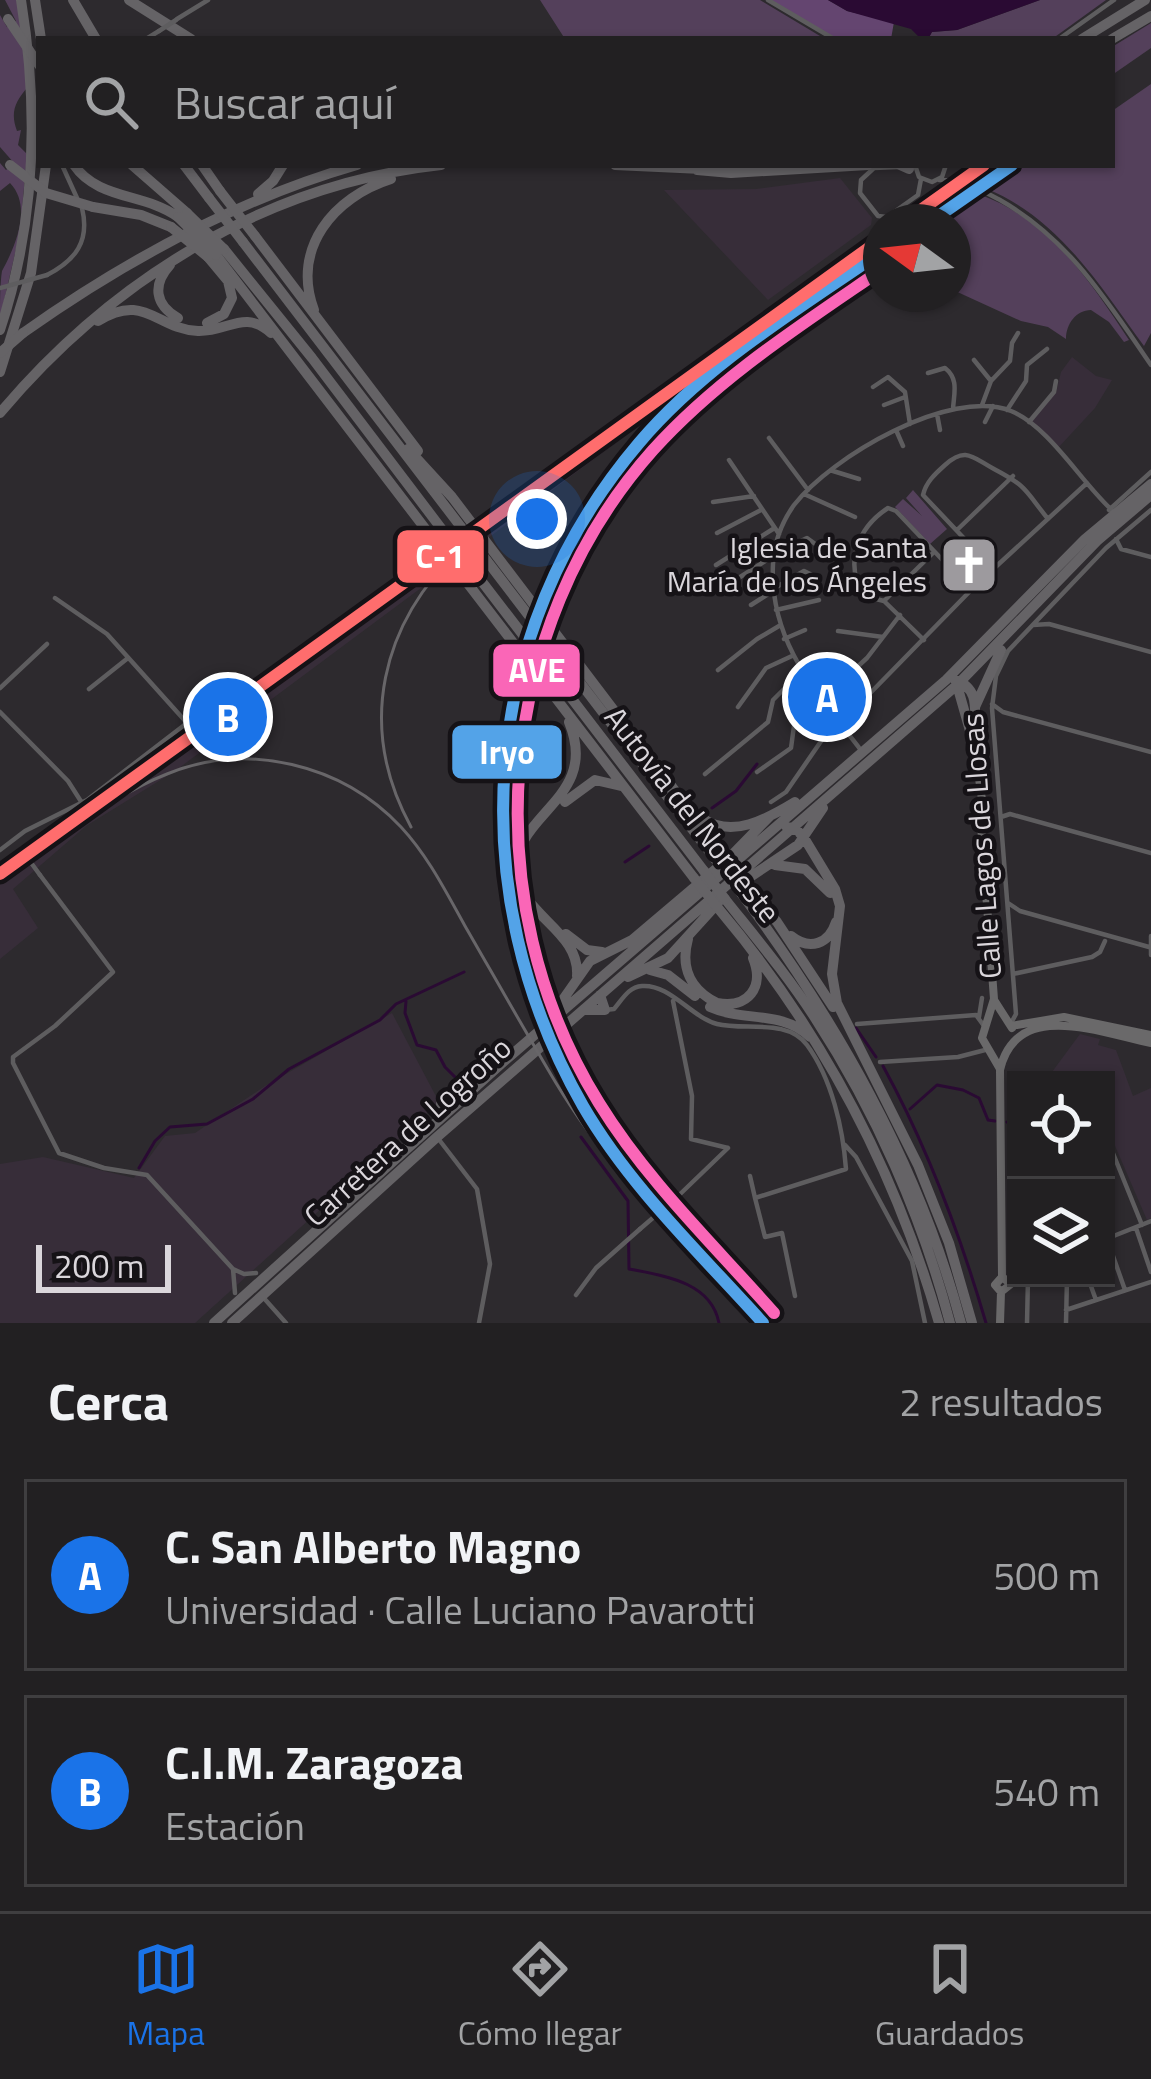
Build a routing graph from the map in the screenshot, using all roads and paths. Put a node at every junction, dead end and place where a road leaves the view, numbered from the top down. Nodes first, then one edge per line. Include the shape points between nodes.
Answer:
1 (21, 0) edge
2 (35, 0) edge
3 (73, 0) edge
4 (129, 0) edge
5 (208, 0) edge
6 (767, 0) edge
7 (1114, 0) edge
8 (1133, 0) edge
9 (1145, 0) edge
10 (0, 4) edge
11 (1151, 16) edge
12 (41, 36) edge
13 (94, 36) edge
14 (151, 36) edge
15 (186, 36) edge
16 (829, 36) edge
17 (1063, 36) edge
18 (1086, 36) edge
19 (1115, 37) edge
20 (36, 61) edge
21 (0, 153) edge
22 (46, 168) edge
23 (63, 168) edge
24 (77, 168) edge
25 (135, 168) edge
26 (187, 168) edge
27 (203, 168) edge
28 (281, 168) edge
29 (347, 168) edge
30 (424, 168) edge
31 (444, 168) edge
32 (665, 168) edge
33 (727, 168) edge
34 (817, 168) edge
35 (877, 168) edge
36 (945, 168) edge
37 (946, 168) edge
38 (698, 170) junction
39 (912, 170) edge
40 (952, 179) junction
41 (939, 180) junction
42 (214, 195) junction
43 (179, 219) junction
44 (249, 239) junction
45 (164, 245) junction
46 (216, 254) junction
47 (176, 257) junction
48 (0, 287) edge
49 (317, 318) junction
50 (0, 330) edge
51 (79, 330) junction
52 (1018, 333) dead end
53 (1047, 350) dead end
54 (0, 352) edge
55 (293, 356) junction
56 (974, 360) dead end
57 (1151, 364) edge
58 (0, 372) edge
59 (928, 373) dead end
60 (991, 381) junction
61 (1056, 381) dead end
62 (873, 386) dead end
63 (359, 392) junction
64 (341, 397) junction
65 (905, 397) junction
66 (884, 405) dead end
67 (982, 405) junction
68 (993, 406) junction
69 (953, 409) junction
70 (1007, 410) junction
71 (0, 413) edge
72 (937, 414) junction
73 (985, 422) dead end
74 (1029, 422) junction
75 (910, 424) junction
76 (896, 430) junction
77 (940, 430) dead end
78 (769, 438) dead end
79 (903, 446) dead end
80 (729, 460) dead end
81 (378, 466) junction
82 (833, 471) junction
83 (1151, 472) edge
84 (1012, 476) junction
85 (859, 479) dead end
86 (1087, 483) junction
87 (1151, 484) edge
88 (1130, 489) junction
89 (806, 492) junction
90 (1098, 495) junction
91 (1151, 495) edge
92 (754, 496) junction
93 (452, 497) junction
94 (713, 502) dead end
95 (1151, 509) edge
96 (760, 510) junction
97 (1114, 514) junction
98 (855, 517) dead end
99 (1048, 519) junction
100 (467, 527) junction
101 (957, 530) junction
102 (776, 531) junction
103 (717, 533) dead end
104 (1116, 539) junction
105 (478, 542) junction
106 (445, 544) junction
107 (825, 551) dead end
108 (934, 552) junction
109 (774, 555) junction
110 (1151, 557) edge
111 (456, 558) junction
112 (716, 565) dead end
113 (993, 569) junction
114 (817, 577) dead end
115 (723, 588) dead end
116 (773, 590) junction
117 (971, 590) junction
118 (55, 598) dead end
119 (819, 600) dead end
120 (884, 601) junction
121 (751, 605) dead end
122 (776, 610) junction
123 (900, 615) junction
124 (1022, 620) junction
125 (779, 626) junction
126 (805, 630) dead end
127 (838, 631) dead end
128 (884, 637) junction
129 (784, 638) junction
130 (924, 640) junction
131 (47, 644) dead end
132 (1151, 652) edge
133 (793, 656) junction
134 (822, 656) dead end
135 (128, 658) junction
136 (800, 669) junction
137 (718, 670) dead end
138 (998, 670) junction
139 (955, 682) junction
140 (546, 684) junction
141 (982, 686) junction
142 (0, 688) edge
143 (88, 689) dead end
144 (822, 703) junction
145 (992, 704) junction
146 (738, 707) dead end
147 (970, 709) junction
148 (0, 712) edge
149 (837, 723) junction
150 (913, 724) junction
151 (974, 745) joint
152 (862, 751) junction
153 (1151, 752) edge
154 (757, 772) dead end
155 (705, 774) dead end
156 (840, 787) junction
157 (818, 789) junction
158 (82, 803) junction
159 (686, 803) junction
160 (770, 809) junction
161 (1001, 817) junction
162 (815, 818) junction
163 (651, 821) junction
164 (792, 828) junction
165 (772, 831) junction
166 (13, 838) junction
167 (804, 838) junction
168 (0, 850) edge
169 (1151, 853) edge
170 (719, 857) junction
171 (817, 857) junction
172 (766, 866) junction
173 (699, 874) junction
174 (742, 887) junction
175 (1007, 903) junction
176 (723, 908) junction
177 (698, 921) junction
178 (777, 922) junction
179 (1099, 933) junction
180 (1151, 936) edge
181 (1113, 937) junction
182 (1105, 941) junction
183 (1150, 951) edge
184 (605, 952) junction
185 (635, 973) junction
186 (1013, 974) junction
187 (577, 979) junction
188 (600, 994) junction
189 (982, 998) dead end
190 (674, 999) junction
191 (994, 999) junction
192 (605, 1010) junction
193 (581, 1011) junction
194 (982, 1022) junction
195 (857, 1024) dead end
196 (1009, 1024) junction
197 (855, 1039) junction
198 (982, 1039) junction
199 (1151, 1039) edge
200 (1011, 1044) junction
201 (990, 1050) junction
202 (823, 1052) junction
203 (973, 1054) junction
204 (504, 1061) junction
205 (880, 1062) dead end
206 (1000, 1070) junction
207 (441, 1104) dead end
208 (436, 1137) junction
209 (844, 1144) junction
210 (1115, 1161) edge
211 (750, 1176) dead end
212 (755, 1198) junction
213 (1007, 1218) edge
214 (1151, 1221) edge
215 (1139, 1226) junction
216 (1115, 1236) edge
217 (1115, 1262) edge
218 (233, 1270) junction
219 (1151, 1271) edge
220 (256, 1273) dead end
221 (1151, 1282) edge
222 (1009, 1287) edge
223 (1028, 1287) edge
224 (1067, 1287) edge
225 (1091, 1287) edge
226 (1125, 1290) junction
227 (235, 1293) dead end
228 (576, 1295) dead end
229 (262, 1296) junction
230 (795, 1296) dead end
231 (1096, 1300) junction
232 (1066, 1310) junction
233 (214, 1323) edge
234 (232, 1323) edge
235 (286, 1323) edge
236 (479, 1323) edge
237 (925, 1323) edge
238 (939, 1323) edge
239 (950, 1323) edge
240 (962, 1323) edge
241 (972, 1323) edge
242 (1000, 1323) edge
243 (1027, 1323) edge
244 (1066, 1323) edge

1 - 50 highway via 33,142 21,251
2 - 12 highway
3 - 13 highway
4 - 15 highway
5 - 14 street, bridge
6 - 16 street
7 - 17 street
8 - 18 highway
9 - 18 highway
10 - 20 highway, bridge
11 - 19 highway
21 - 43 highway, bridge via 46,193
22 - 58 highway via 31,273
23 - 48 street, bridge via 83,211 85,238 47,275
24 - 43 highway via 97,186
25 - 43 highway, Autovía del Nordeste
26 - 42 highway, Autovía del Nordeste
27 - 42 highway
28 - 45 highway via 262,191
29 - 45 highway
30 - 47 highway via 303,196
31 - 49 highway via 372,185 331,214 307,273
32 - 38 highway
33 - 38 highway
34 - 38 highway
35 - 39 street via 861,180 860,193 887,217 918,195
36 - 41 street
37 - 40 street
39 - 41 street
40 - 41 street
40 - 57 street via 1029,217 1060,243
42 - 44 highway, Autovía del Nordeste, bridge
43 - 46 highway, Autovía del Nordeste, bridge
43 - 46 highway, bridge
44 - 49 highway
44 - 63 highway, Autovía del Nordeste
45 - 54 highway, bridge
46 - 47 highway via 232,298 220,317 200,324 160,302 158,281
46 - 55 highway
46 - 64 highway, Autovía del Nordeste
47 - 51 highway
49 - 93 highway
51 - 55 highway via 127,309 196,331 251,320
51 - 71 highway
52 - 60 street via 1010,361
53 - 70 street via 1027,365
55 - 81 highway
56 - 60 street
59 - 69 street via 950,373
60 - 67 street
61 - 74 street
62 - 65 street via 888,377
63 - 93 highway
63 - 100 highway, Autovía del Nordeste
64 - 81 highway
64 - 106 highway, Autovía del Nordeste
65 - 66 street
65 - 75 street
67 - 68 street
67 - 69 street
68 - 70 street
68 - 73 street
69 - 72 street
70 - 74 street
72 - 75 street
72 - 77 street
74 - 86 street
75 - 76 street
76 - 79 street
76 - 82 street
78 - 89 street
80 - 92 street
81 - 106 highway
82 - 85 street
82 - 89 street
83 - 88 street, Carretera de Logroño
84 - 99 street
84 - 101 street
84 - 101 street via 969,453 946,464 923,492
86 - 90 street
86 - 99 street
87 - 97 highway, Carretera de Logroño
88 - 90 street via 1113,499
88 - 97 street, Carretera de Logroño
89 - 98 street
89 - 102 street
90 - 97 street
91 - 97 highway, Carretera de Logroño
92 - 94 street
92 - 96 street
93 - 100 highway
95 - 104 street, Calle Lagos de Llosas
96 - 102 street
96 - 103 street
97 - 124 highway, Carretera de Logroño
97 - 124 highway, Carretera de Logroño
99 - 113 street
100 - 105 highway, Autovía del Nordeste
101 - 113 street
102 - 109 street
102 - 112 street
104 - 110 street via 1122,549
104 - 124 street, Calle Lagos de Llosas
105 - 159 highway
105 - 170 highway, Autovía del Nordeste
106 - 111 highway, Autovía del Nordeste, bridge
107 - 109 street via 807,538
108 - 117 street
108 - 120 street
108 - 120 street via 894,509 878,515 852,563 862,594
109 - 115 street
109 - 116 street
111 - 140 highway
111 - 173 highway, Autovía del Nordeste
113 - 117 street
114 - 116 street via 804,571
116 - 121 street
116 - 122 street
117 - 130 street
118 - 135 street
119 - 122 street
120 - 123 street
122 - 125 street
123 - 128 street
123 - 130 street
124 - 132 street
124 - 138 street, Calle Lagos de Llosas
124 - 139 highway, Carretera de Logroño
124 - 141 highway
125 - 129 street
125 - 137 street
126 - 129 street
127 - 128 street
128 - 144 street
129 - 133 street
130 - 149 street
131 - 142 street
133 - 136 street
133 - 146 street via 766,668
134 - 136 street
135 - 143 street
135 - 158 street via 187,723
136 - 144 street
136 - 155 street via 773,700 768,722
138 - 141 highway
138 - 145 street, Calle Lagos de Llosas
139 - 147 highway via 971,689
139 - 150 highway, Carretera de Logroño
139 - 152 highway, Carretera de Logroño
140 - 163 highway
140 - 187 highway via 572,728 577,759 562,796 525,842 517,871 526,898 574,953
141 - 147 highway
144 - 149 street
144 - 154 street via 794,726 791,748
145 - 153 street
145 - 161 street, Calle Lagos de Llosas
147 - 150 highway via 942,709
147 - 151 highway
148 - 158 street
149 - 152 street
149 - 160 street
150 - 156 highway, Carretera de Logroño
151 - 191 main road
152 - 157 highway, Carretera de Logroño
156 - 162 highway
156 - 164 highway, Carretera de Logroño
157 - 160 highway
157 - 165 highway, Carretera de Logroño
158 - 166 street
159 - 160 highway via 722,828
159 - 170 highway
160 - 184 highway via 730,856
161 - 169 street
161 - 175 street, Calle Lagos de Llosas
162 - 167 highway
162 - 171 highway
163 - 173 highway
163 - 184 highway via 621,787 596,780 526,850 524,880 535,903 573,941
164 - 165 highway
164 - 167 highway
164 - 188 highway, Carretera de Logroño
165 - 204 highway, Carretera de Logroño
166 - 168 street
166 - 218 street, bridge via 113,973 13,1064 59,1153 147,1175
167 - 171 highway
167 - 172 highway
170 - 174 highway, Autovía del Nordeste, bridge
171 - 197 highway via 840,906 832,983
172 - 177 highway
172 - 178 highway via 812,873 837,913 831,935 811,945
173 - 176 highway, Autovía del Nordeste, bridge
174 - 178 highway
174 - 240 highway, Autovía del Nordeste via 871,1094
175 - 179 street
175 - 186 street, Calle Lagos de Llosas
176 - 177 highway via 758,970 754,992 735,1005 712,1001 691,981 685,952
176 - 202 highway
176 - 239 highway, Autovía del Nordeste via 812,1012 846,1070 898,1176
177 - 185 highway via 668,958
178 - 197 highway
179 - 181 street
179 - 182 street
180 - 183 street
181 - 182 street
181 - 183 street
182 - 186 street via 1092,957
184 - 187 highway
185 - 188 highway
185 - 202 highway via 662,971 718,1010 793,1024
186 - 196 street, Calle Lagos de Llosas via 1016,1018
187 - 204 highway
188 - 192 highway
188 - 193 highway, Carretera de Logroño
189 - 194 street
190 - 192 street via 638,987
190 - 209 street via 712,1023 802,1040 841,1120
190 - 228 street, bridge via 692,1096 691,1139 728,1148
191 - 194 main road
191 - 196 main road
192 - 193 highway
193 - 208 highway, Carretera de Logroño
194 - 195 street
194 - 196 main road
194 - 198 main road
196 - 199 main road via 1064,1017
196 - 200 main road
197 - 241 highway via 918,1165
198 - 201 main road
198 - 203 street
199 - 200 main road via 1050,1025
200 - 201 main road
200 - 206 main road
201 - 203 street
201 - 206 main road
202 - 238 highway via 889,1181
203 - 205 street
204 - 207 highway
204 - 233 highway, Carretera de Logroño
206 - 213 main road
208 - 229 highway, Carretera de Logroño
208 - 236 street via 477,1190 490,1264
209 - 212 street via 846,1169
209 - 237 street via 912,1261
210 - 215 street
211 - 212 street
212 - 230 street via 765,1237 782,1233
214 - 215 street
215 - 216 street
215 - 219 street
217 - 226 street
218 - 220 street
218 - 227 street
221 - 226 street
222 - 242 main road
223 - 243 street
224 - 232 street
225 - 231 street
226 - 231 street
229 - 234 highway, Carretera de Logroño
229 - 235 street
231 - 232 street
232 - 244 street

